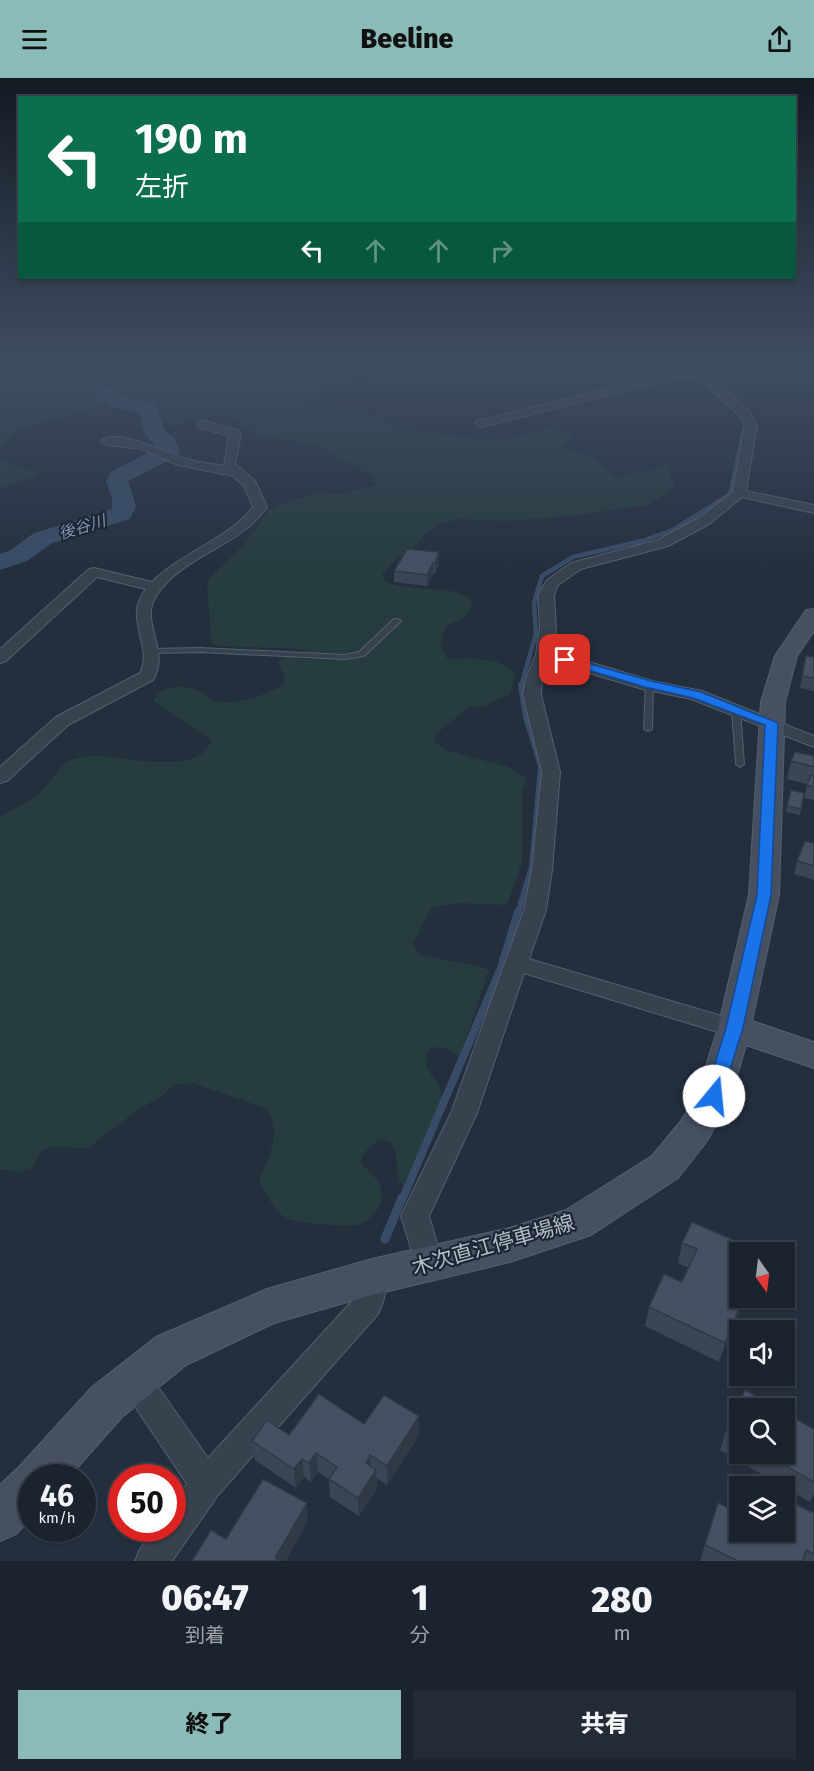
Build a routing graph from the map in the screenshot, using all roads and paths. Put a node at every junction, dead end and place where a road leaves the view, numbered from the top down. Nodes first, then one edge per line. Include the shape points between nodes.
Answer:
1 (228, 432) edge
2 (750, 432) edge
3 (107, 441) dead end
4 (234, 472) junction
5 (739, 493) junction
6 (814, 509) edge
7 (156, 587) junction
8 (814, 615) edge
9 (397, 621) dead end
10 (150, 651) junction
11 (544, 654) junction
12 (0, 658) edge
13 (649, 684) junction
14 (736, 710) junction
15 (771, 723) junction
16 (648, 729) dead end
17 (814, 742) edge
18 (740, 764) dead end
19 (0, 777) edge
20 (516, 963) junction
21 (734, 1028) junction
22 (814, 1055) edge
23 (429, 1265) junction
24 (372, 1277) junction
25 (135, 1380) junction
26 (51, 1464) edge
27 (207, 1484) junction
28 (18, 1499) edge
29 (0, 1518) edge
30 (152, 1561) edge

1 - 4 street via 235,434 228,459
2 - 5 street
3 - 4 street via 145,446 182,462
4 - 7 street via 255,492 260,502 257,512
5 - 6 street
5 - 11 street via 704,521 663,543 593,560 562,574 546,595 548,628
7 - 10 street via 142,608
7 - 12 street via 94,572
8 - 15 main road, 木次直江停車場線 via 786,656 778,678
9 - 10 lane via 361,654 345,657
10 - 19 street via 153,664 147,676 62,721
11 - 13 street
11 - 20 street via 532,695 551,772 549,804 535,910
13 - 14 street
13 - 16 lane
14 - 15 street
14 - 18 lane
15 - 17 street
15 - 21 main road, 木次直江停車場線 via 764,895
20 - 21 street
20 - 23 street via 464,1113 415,1216
21 - 22 main road
21 - 23 main road, 木次直江停車場線 via 714,1096 694,1131 665,1167 578,1223
23 - 24 main road, 木次直江停車場線
24 - 25 main road, 木次直江停車場線 via 267,1307 171,1351
24 - 27 street via 368,1305
25 - 26 main road, 木次直江停車場線 via 107,1402
25 - 27 street
27 - 30 street
28 - 29 main road

